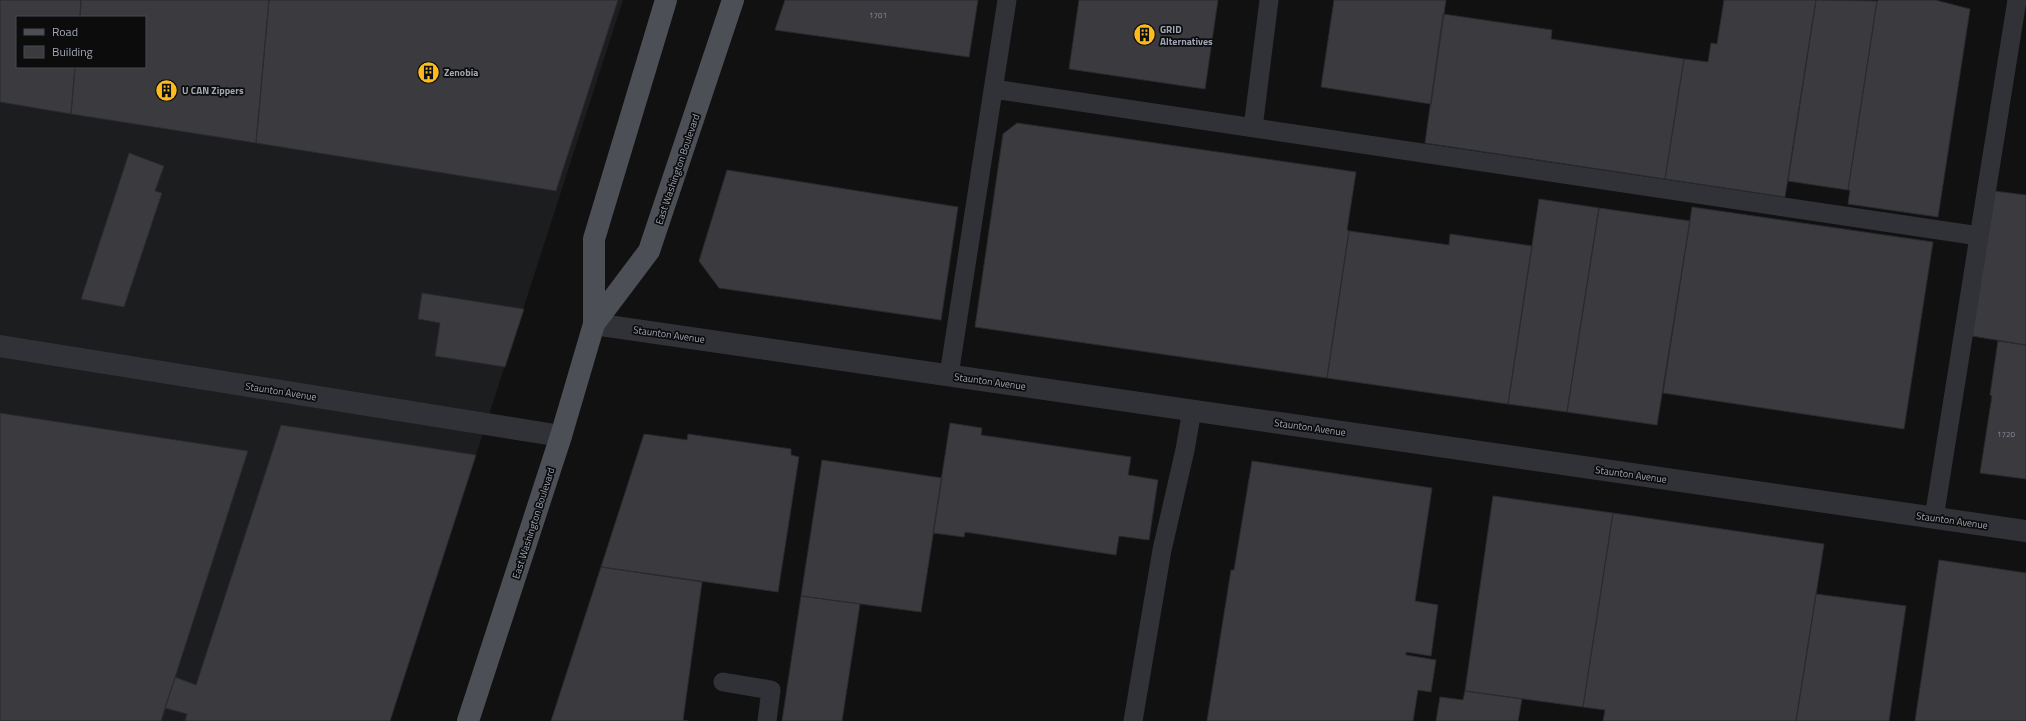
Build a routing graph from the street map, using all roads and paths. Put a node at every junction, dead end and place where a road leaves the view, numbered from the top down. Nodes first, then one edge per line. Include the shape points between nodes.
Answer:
1 (666, 0) edge
2 (734, 0) edge
3 (1007, 0) edge
4 (1269, 0) edge
5 (2017, 0) edge
6 (993, 89) junction
7 (1253, 128) junction
8 (1979, 236) junction
9 (594, 324) junction
10 (0, 346) edge
11 (949, 375) junction
12 (1192, 410) junction
13 (561, 436) junction
14 (1934, 518) junction
15 (2026, 531) edge
16 (722, 682) dead end
17 (468, 721) edge
18 (767, 721) edge
19 (1133, 721) edge

1 - 9 main road, East Washington Boulevard via 594,240
2 - 9 main road, East Washington Boulevard via 649,251
3 - 6 lane
4 - 7 lane
5 - 8 lane
6 - 7 lane
6 - 11 lane
7 - 8 lane
8 - 14 lane
9 - 11 street, Staunton Avenue
9 - 13 main road, East Washington Boulevard
10 - 13 street, Staunton Avenue
11 - 12 street, Staunton Avenue
12 - 14 street, Staunton Avenue
12 - 19 lane via 1162,550
13 - 17 main road, East Washington Boulevard
14 - 15 street, Staunton Avenue
16 - 18 lane via 771,690

